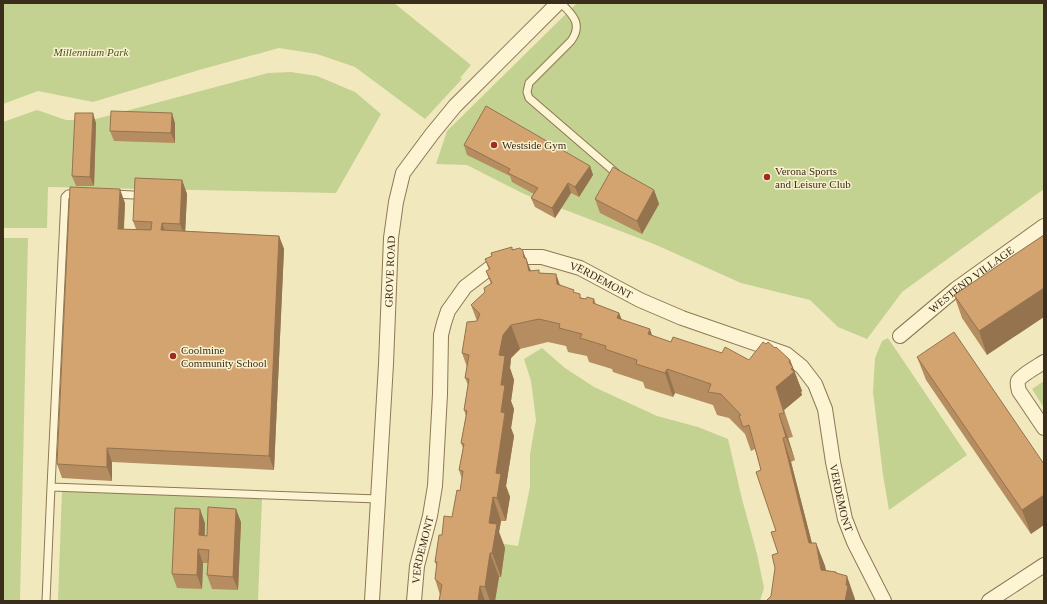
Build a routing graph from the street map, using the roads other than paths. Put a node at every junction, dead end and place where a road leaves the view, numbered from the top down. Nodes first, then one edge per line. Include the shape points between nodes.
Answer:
1 (558, 3) edge
2 (561, 3) edge
3 (616, 173) edge
4 (83, 193) edge
5 (105, 194) edge
6 (133, 195) edge
7 (1044, 226) edge
8 (900, 336) dead end
9 (1044, 362) edge
10 (1044, 428) edge
11 (51, 486) junction
12 (378, 499) junction
13 (1044, 565) edge
14 (46, 601) edge
15 (372, 601) edge
16 (414, 601) edge
17 (884, 601) edge
18 (989, 601) edge

1 - 12 street, GROVE ROAD via 454,106 403,173 391,238
2 - 3 lane via 573,15 576,23 575,36 529,83 527,92 529,98
4 - 11 lane via 68,194 65,198
5 - 6 lane
7 - 8 street, WESTEND VILLAGE via 956,289
9 - 10 street via 1021,377 1017,385
11 - 12 lane
11 - 14 lane
12 - 15 street, GROVE ROAD
13 - 18 street
16 - 17 street, VERDEMONT via 417,566 435,486 441,335 448,311 465,287 490,268 518,258 542,257 580,268 640,300 682,318 786,354 802,367 815,384 825,409 845,519

